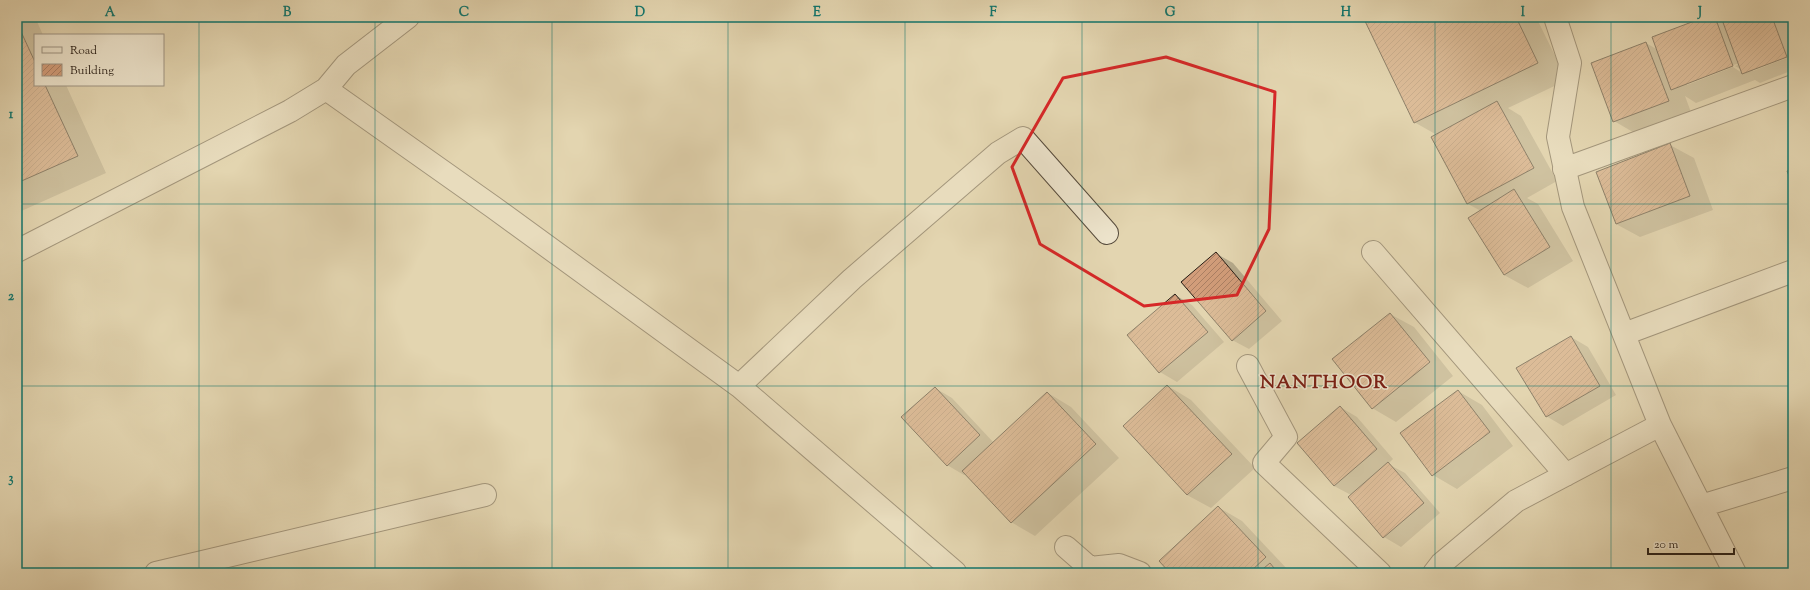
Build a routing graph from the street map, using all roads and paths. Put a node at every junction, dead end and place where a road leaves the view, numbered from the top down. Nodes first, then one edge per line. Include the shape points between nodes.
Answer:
1 (408, 17) edge
2 (1555, 17) edge
3 (1793, 86) edge
4 (326, 88) junction
5 (1564, 169) junction
6 (1107, 233) dead end
7 (17, 251) edge
8 (1373, 252) dead end
9 (1793, 271) edge
10 (1624, 334) junction
11 (1248, 366) dead end
12 (739, 386) junction
13 (1660, 425) junction
14 (1566, 475) junction
15 (1793, 478) edge
16 (485, 495) dead end
17 (1701, 506) junction
18 (1066, 547) dead end
19 (954, 572) dead end
20 (156, 573) edge
21 (1140, 573) edge
22 (1380, 573) edge
23 (1434, 573) edge
24 (1735, 573) edge

1 - 4 street via 346,65
2 - 5 street via 1570,63 1558,137
3 - 5 street
4 - 7 street via 290,111
4 - 12 street
5 - 10 street via 1572,207
6 - 12 street via 1024,138 998,152 875,259
8 - 14 street
9 - 10 street
10 - 13 street
11 - 22 street via 1286,437 1264,463
12 - 19 street
13 - 14 street
13 - 17 street
14 - 23 street via 1516,501 1441,564
15 - 17 street
16 - 20 street
17 - 24 street
18 - 21 street via 1090,568 1118,565

